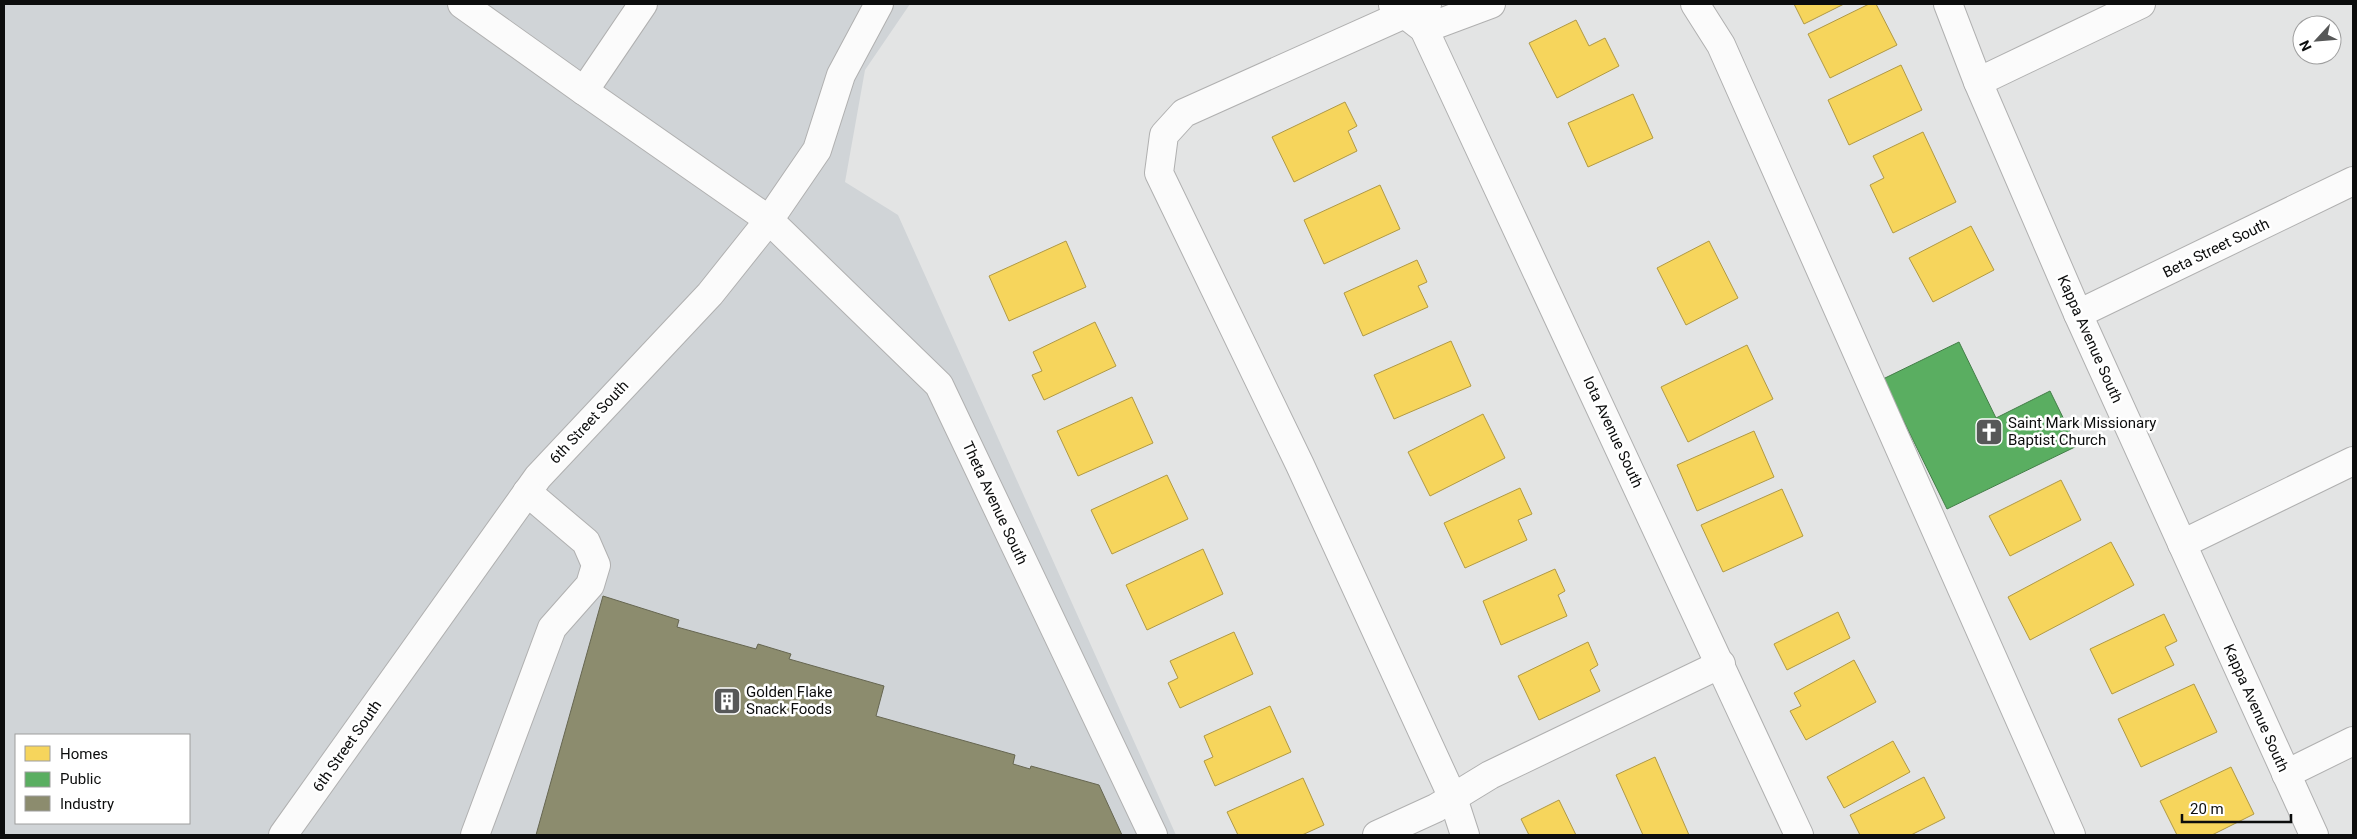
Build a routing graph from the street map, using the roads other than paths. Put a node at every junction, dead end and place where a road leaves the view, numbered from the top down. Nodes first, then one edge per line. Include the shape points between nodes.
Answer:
1 (462, 4) edge
2 (643, 4) edge
3 (879, 4) edge
4 (1492, 4) edge
5 (1695, 4) edge
6 (1948, 4) edge
7 (2140, 4) edge
8 (1412, 12) edge
9 (1978, 82) junction
10 (584, 91) junction
11 (2353, 181) edge
12 (769, 220) junction
13 (2078, 314) junction
14 (2353, 461) edge
15 (527, 492) junction
16 (2182, 544) junction
17 (1721, 664) junction
18 (2353, 742) edge
19 (2286, 774) junction
20 (1453, 798) junction
21 (283, 835) edge
22 (475, 835) edge
23 (1153, 835) edge
24 (1377, 835) edge
25 (1465, 835) edge
26 (1799, 835) edge
27 (2071, 835) edge
28 (2314, 835) edge

1 - 10 street, Theta Avenue South
2 - 10 street
3 - 12 street, 6th Street South via 840,75 817,150
4 - 8 street
5 - 27 street via 1721,45
6 - 9 street, Kappa Avenue South
7 - 9 street
8 - 17 street, Iota Avenue South
8 - 20 street via 1184,113 1164,135 1159,173 1300,465
9 - 13 street, Kappa Avenue South
10 - 12 street, Theta Avenue South
11 - 13 street, Beta Street South
12 - 15 street, 6th Street South via 710,294
12 - 23 street, Theta Avenue South via 939,385
13 - 16 street, Kappa Avenue South
14 - 16 street
15 - 21 street, 6th Street South
15 - 22 street via 586,542 596,565 590,585 552,628
16 - 19 street, Kappa Avenue South
17 - 20 street via 1490,776
17 - 26 street, Iota Avenue South
18 - 19 street
19 - 28 street, Kappa Avenue South
20 - 24 street
20 - 25 street

